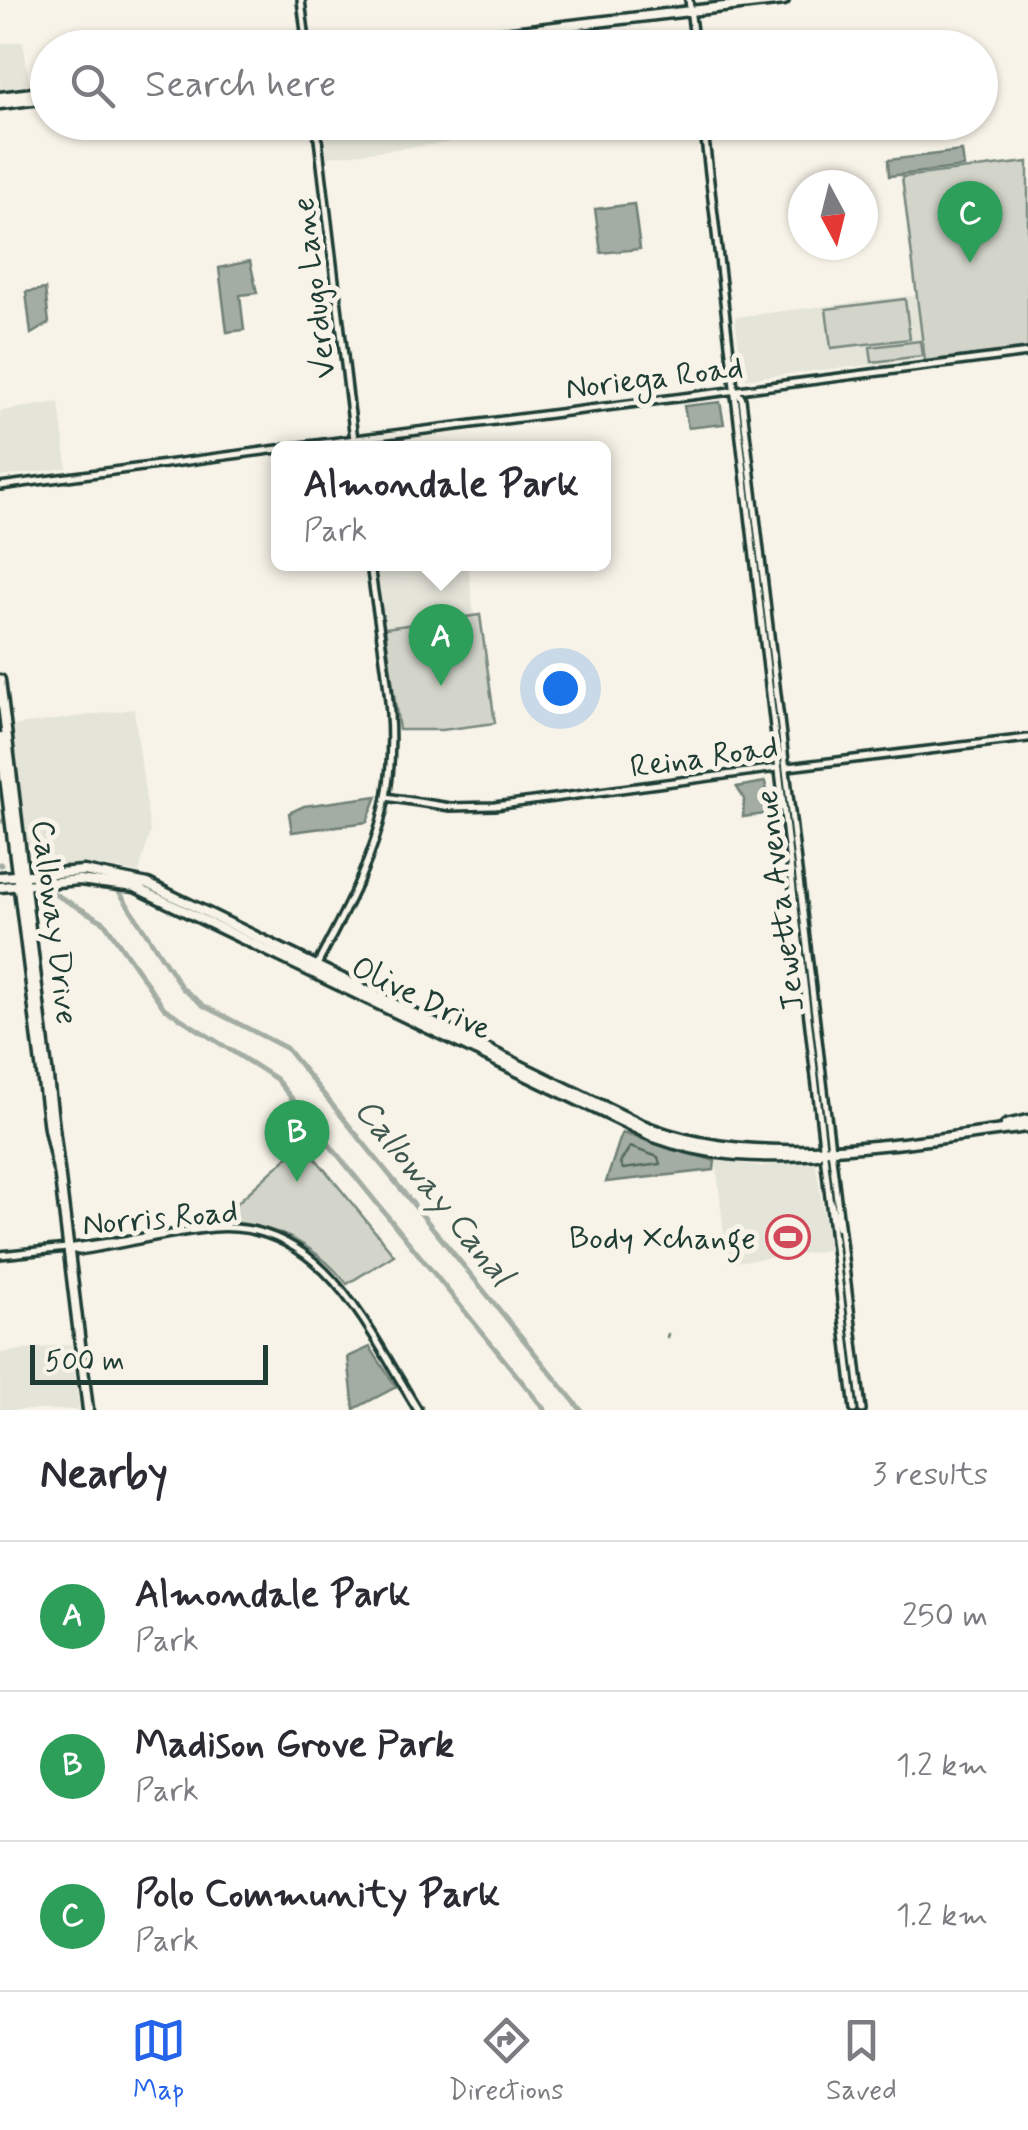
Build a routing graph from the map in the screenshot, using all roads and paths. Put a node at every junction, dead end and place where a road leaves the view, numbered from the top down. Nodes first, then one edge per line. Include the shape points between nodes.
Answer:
1 (301, 0) edge
2 (689, 0) edge
3 (784, 0) edge
4 (690, 12) junction
5 (305, 30) edge
6 (524, 30) edge
7 (561, 30) edge
8 (692, 30) edge
9 (30, 93) edge
10 (30, 97) edge
11 (0, 101) edge
12 (318, 140) edge
13 (706, 140) edge
14 (1028, 353) edge
15 (735, 389) junction
16 (354, 439) junction
17 (340, 441) edge
18 (271, 450) edge
19 (748, 485) junction
20 (0, 486) edge
21 (371, 571) edge
22 (754, 574) junction
23 (765, 599) junction
24 (762, 638) junction
25 (773, 670) junction
26 (0, 680) edge
27 (0, 736) edge
28 (1028, 738) edge
29 (6, 761) junction
30 (786, 767) junction
31 (777, 768) junction
32 (386, 797) junction
33 (104, 873) junction
34 (0, 877) edge
35 (21, 880) junction
36 (68, 880) junction
37 (0, 887) edge
38 (237, 934) junction
39 (267, 940) junction
40 (28, 965) junction
41 (315, 968) junction
42 (40, 992) junction
43 (33, 1005) junction
44 (393, 1010) junction
45 (418, 1014) junction
46 (45, 1040) junction
47 (517, 1070) junction
48 (544, 1077) junction
49 (604, 1110) junction
50 (1028, 1124) edge
51 (48, 1129) junction
52 (656, 1138) junction
53 (684, 1140) junction
54 (827, 1149) junction
55 (775, 1150) junction
56 (740, 1157) junction
57 (60, 1159) junction
58 (58, 1170) junction
59 (829, 1200) junction
60 (832, 1227) junction
61 (841, 1235) junction
62 (67, 1248) junction
63 (0, 1255) edge
64 (845, 1264) junction
65 (852, 1361) junction
66 (88, 1410) edge
67 (418, 1410) edge
68 (858, 1410) edge

1 - 5 street
2 - 4 street
3 - 4 main road
4 - 6 main road
4 - 7 main road
4 - 8 street
9 - 11 main road
10 - 11 main road
12 - 16 street, Verdugo Lane
13 - 15 street, Jewetta Avenue
14 - 15 street, Noriega Road
15 - 16 street, Noriega Road
15 - 19 street, Jewetta Avenue
15 - 19 street, Jewetta Avenue via 742,399
16 - 17 street, Noriega Road
18 - 20 street, Noriega Road
19 - 22 street, Jewetta Avenue
19 - 23 street, Jewetta Avenue
21 - 32 street via 391,727
22 - 23 street
22 - 24 street, Jewetta Avenue
23 - 25 street, Jewetta Avenue
24 - 25 street
24 - 31 street, Jewetta Avenue
25 - 30 street, Jewetta Avenue
26 - 29 main road, Calloway Drive
27 - 29 main road, Calloway Drive
28 - 30 street, Reina Road
29 - 35 main road, Calloway Drive
30 - 31 street, Reina Road
30 - 54 street, Jewetta Avenue
31 - 32 street, Reina Road via 496,806
31 - 54 street, Jewetta Avenue
32 - 41 street via 365,865
33 - 35 main road, Olive Drive
33 - 36 main road
33 - 39 main road, Olive Drive via 158,888
34 - 35 main road, Olive Drive
35 - 36 main road, Olive Drive
35 - 37 main road, Olive Drive
35 - 40 main road, Calloway Drive
35 - 42 main road, Calloway Drive
36 - 38 main road, Olive Drive via 135,887
38 - 39 main road
38 - 41 main road, Olive Drive
39 - 41 main road, Olive Drive
40 - 42 main road
40 - 43 main road, Calloway Drive
41 - 44 main road, Olive Drive
41 - 45 main road, Olive Drive
42 - 46 main road, Calloway Drive
43 - 46 main road
43 - 51 main road, Calloway Drive
44 - 45 main road
44 - 47 main road, Olive Drive
45 - 48 main road, Olive Drive
46 - 57 main road, Calloway Drive
47 - 48 main road
47 - 49 main road, Olive Drive
48 - 49 main road, Olive Drive
49 - 52 main road, Olive Drive
49 - 53 main road, Olive Drive
50 - 54 main road, Olive Drive
51 - 57 main road
51 - 58 main road, Calloway Drive
52 - 53 main road
52 - 56 main road, Olive Drive
53 - 55 main road, Olive Drive
54 - 55 main road, Olive Drive
54 - 56 main road, Olive Drive
54 - 59 street, Jewetta Avenue
54 - 61 street, Jewetta Avenue
55 - 56 main road
57 - 58 main road, Calloway Drive
58 - 62 main road, Calloway Drive
59 - 60 street, Jewetta Avenue
59 - 61 street
60 - 64 street
60 - 65 street, Jewetta Avenue
61 - 64 street, Jewetta Avenue
62 - 63 street, Norris Road
62 - 66 main road, Calloway Drive
62 - 67 street, Norris Road via 236,1228 268,1235 306,1253 346,1293
64 - 65 street, Jewetta Avenue
65 - 68 street, Jewetta Avenue
65 - 68 street, Jewetta Avenue

